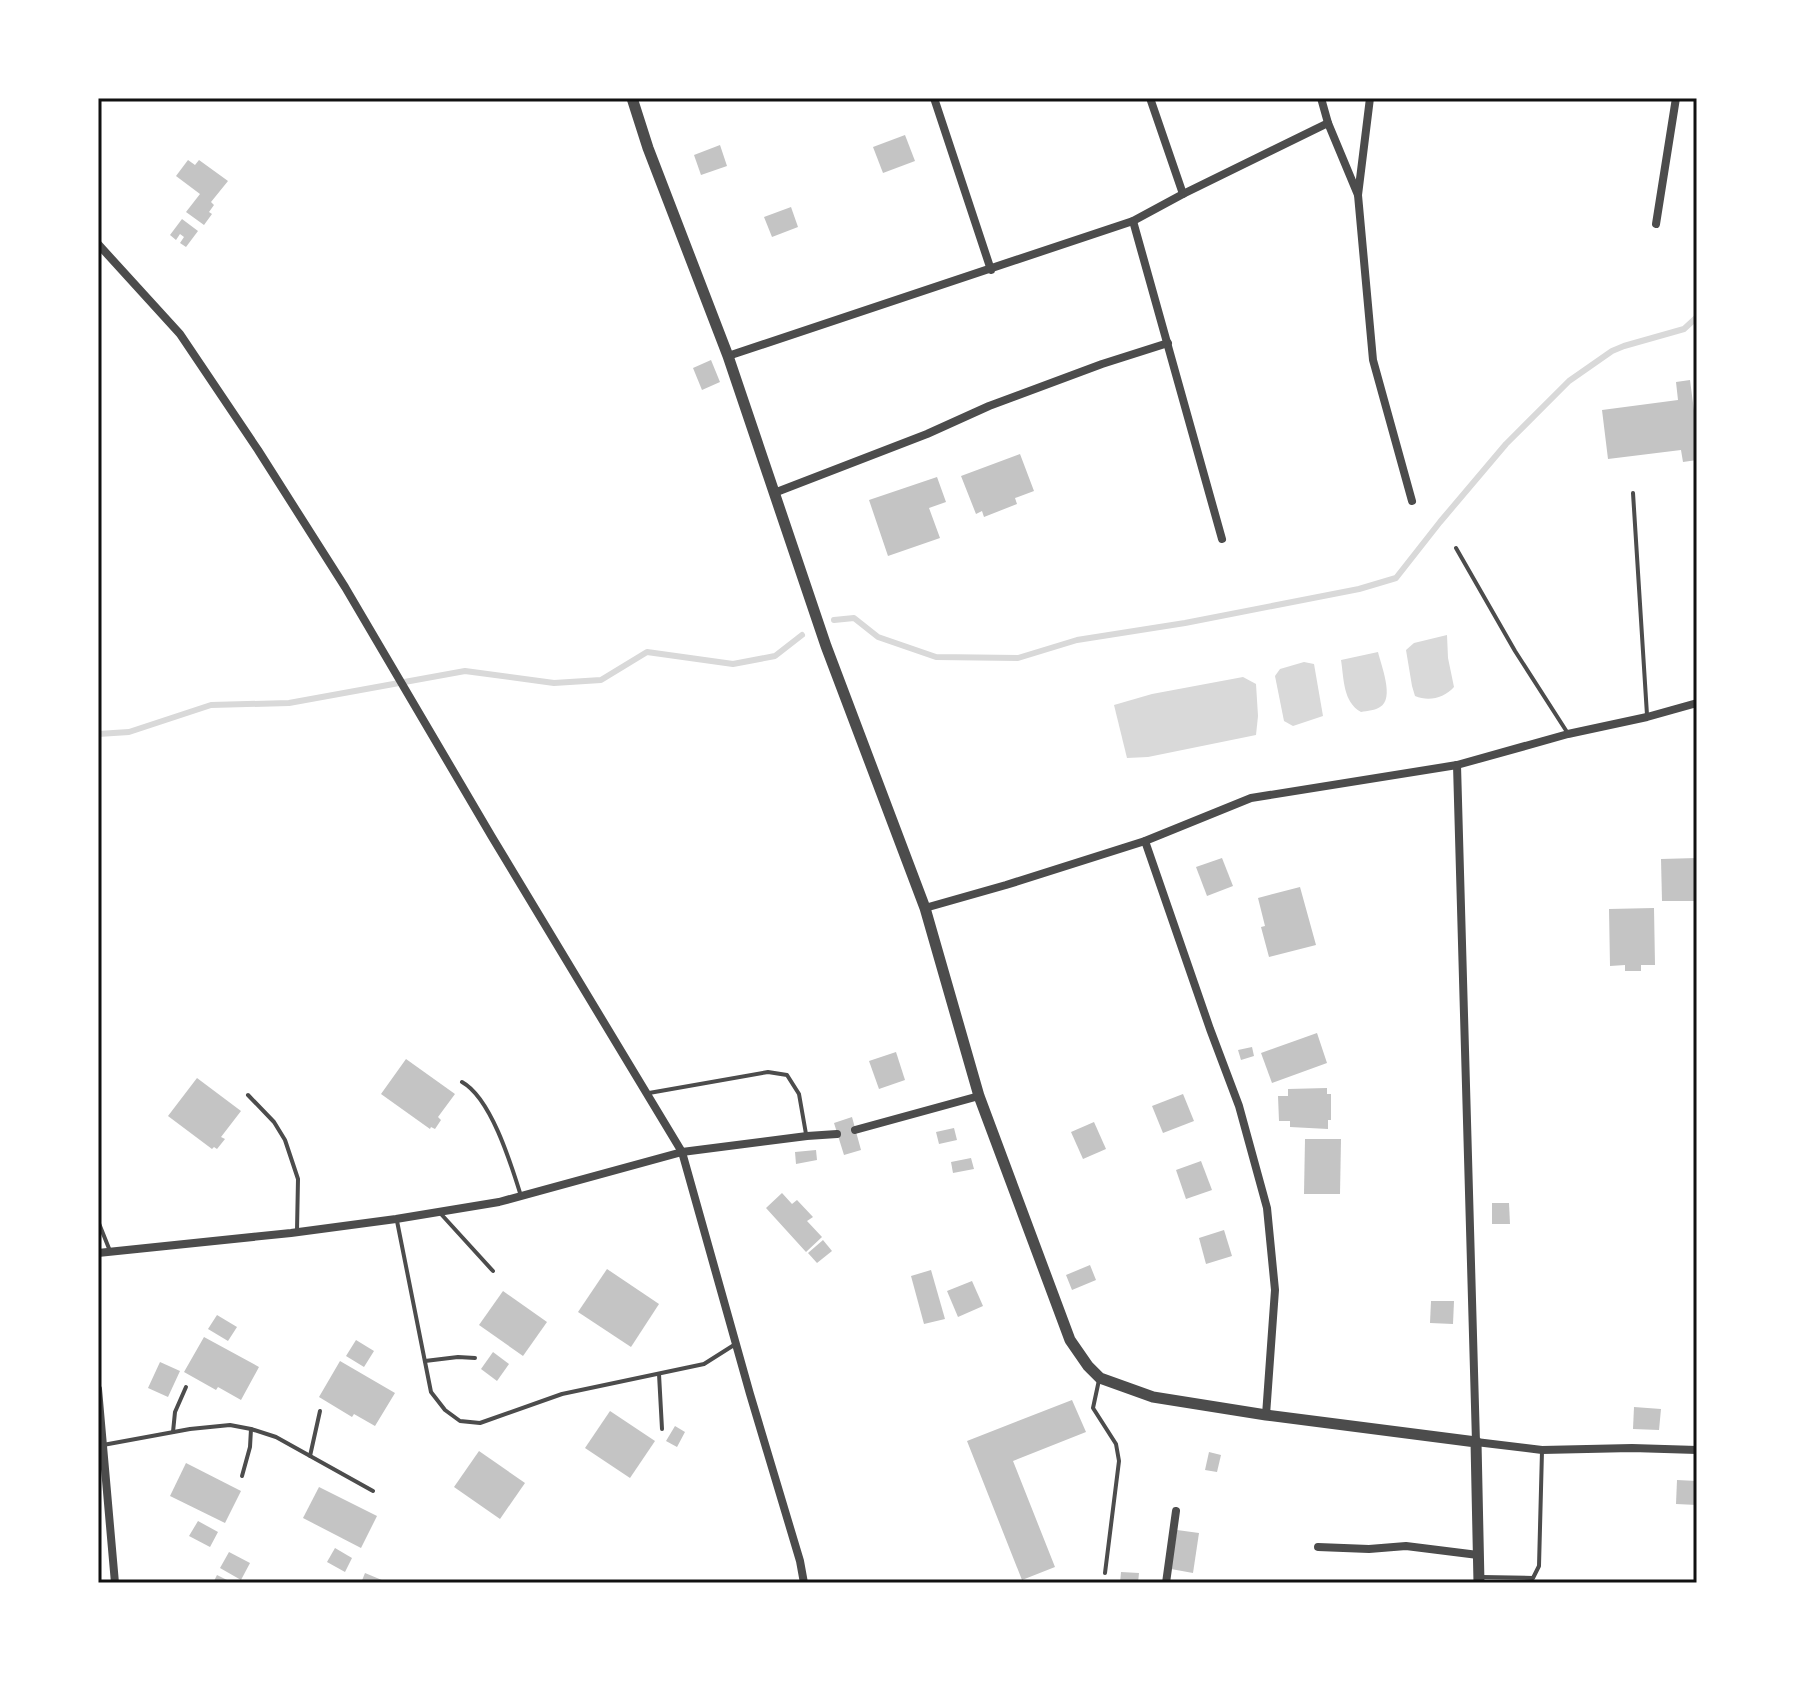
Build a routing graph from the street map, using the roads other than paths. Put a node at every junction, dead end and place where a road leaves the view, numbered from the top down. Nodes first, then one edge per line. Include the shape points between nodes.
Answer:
1 (632, 98) edge
2 (934, 98) edge
3 (1150, 98) edge
4 (1321, 98) edge
5 (1370, 98) edge
6 (1676, 98) edge
7 (1328, 123) junction
8 (1183, 194) junction
9 (1358, 195) junction
10 (1133, 221) junction
11 (1656, 224) dead end
12 (98, 244) edge
13 (991, 270) junction
14 (1168, 343) junction
15 (728, 356) junction
16 (774, 493) junction
17 (1633, 493) dead end
18 (1412, 501) dead end
19 (1222, 539) dead end
20 (1456, 548) dead end
21 (1697, 703) edge
22 (1647, 717) junction
23 (1568, 734) junction
24 (1457, 765) junction
25 (1145, 841) junction
26 (925, 908) junction
27 (462, 1082) dead end
28 (647, 1093) junction
29 (248, 1095) dead end
30 (979, 1096) junction
31 (855, 1130) dead end
32 (837, 1134) dead end
33 (807, 1136) junction
34 (682, 1152) junction
35 (521, 1196) junction
36 (439, 1212) junction
37 (396, 1219) junction
38 (98, 1221) edge
39 (296, 1232) junction
40 (110, 1251) junction
41 (98, 1253) edge
42 (493, 1271) dead end
43 (736, 1344) junction
44 (475, 1358) dead end
45 (425, 1361) junction
46 (659, 1374) junction
47 (1100, 1378) junction
48 (186, 1387) dead end
49 (98, 1389) edge
50 (320, 1411) dead end
51 (1266, 1415) junction
52 (251, 1429) junction
53 (662, 1429) dead end
54 (173, 1432) junction
55 (1476, 1442) junction
56 (103, 1445) junction
57 (1542, 1450) junction
58 (1697, 1450) edge
59 (310, 1456) junction
60 (242, 1476) dead end
61 (373, 1491) dead end
62 (1176, 1511) dead end
63 (1318, 1547) dead end
64 (1478, 1555) junction
65 (1105, 1573) dead end
66 (1479, 1580) edge
67 (115, 1583) edge
68 (804, 1583) edge
69 (1166, 1583) edge

1 - 15 street
2 - 13 street
3 - 8 street
4 - 7 street
5 - 9 street
6 - 11 street
7 - 8 street
7 - 9 street
8 - 10 street
9 - 18 street via 1373,360
10 - 13 street
10 - 14 street
12 - 28 street via 180,334 258,450
13 - 15 street
14 - 16 street via 989,406
14 - 19 street
15 - 16 street
16 - 26 street
17 - 22 lane
20 - 23 lane
21 - 22 street
22 - 23 street
23 - 24 street
24 - 25 street via 1251,798
24 - 55 street
25 - 26 street
25 - 51 street via 1239,1106 1267,1208 1275,1290
26 - 30 street
27 - 35 lane via 483,1101
28 - 33 lane via 768,1072 787,1075 799,1094
28 - 34 street
29 - 39 lane via 285,1140 298,1179
30 - 31 street
30 - 47 street via 1070,1340
32 - 33 street
33 - 34 street
34 - 35 street
34 - 43 street
35 - 36 street
36 - 37 street
36 - 42 lane
37 - 39 street
37 - 45 lane
38 - 40 lane
39 - 40 street
40 - 41 street
43 - 46 lane via 704,1364
43 - 68 street
44 - 45 lane
45 - 46 lane via 431,1392 445,1410 460,1421 480,1423 562,1394
46 - 53 lane
47 - 51 street via 1153,1397
47 - 65 lane via 1093,1408 1110,1431 1119,1461
48 - 54 lane
49 - 56 street
50 - 59 lane
51 - 55 street
52 - 54 lane via 230,1425
52 - 59 lane
52 - 60 lane
54 - 56 lane
55 - 57 street
55 - 64 street
56 - 67 street
57 - 58 street
57 - 66 lane via 1539,1566 1533,1578
59 - 61 lane
62 - 69 street
63 - 64 street via 1406,1546
64 - 66 street

